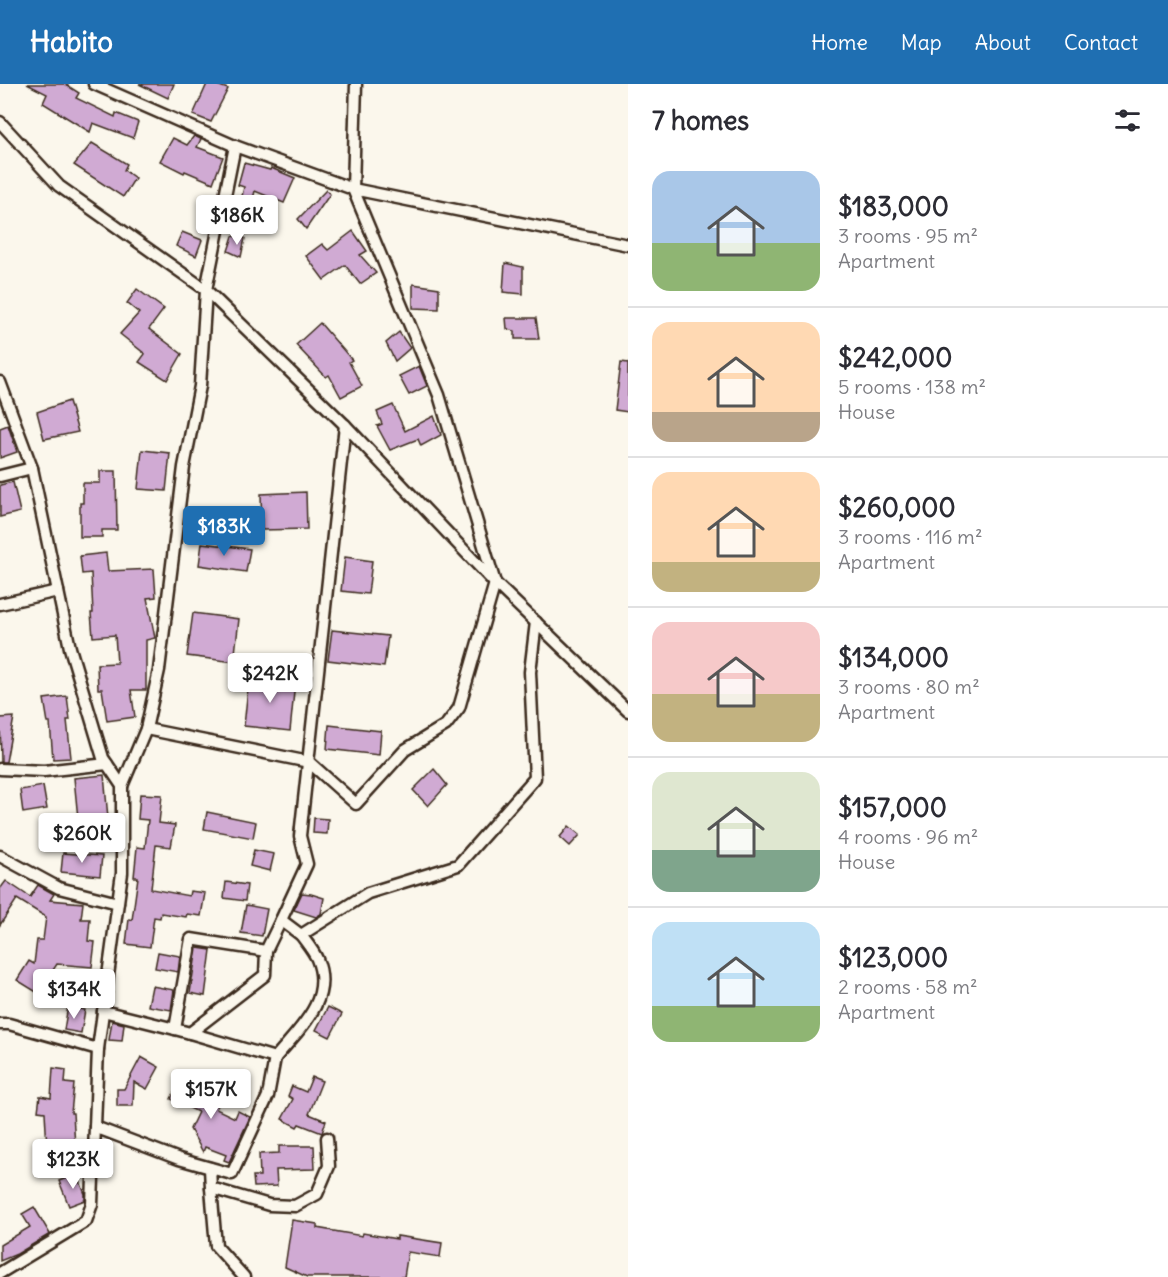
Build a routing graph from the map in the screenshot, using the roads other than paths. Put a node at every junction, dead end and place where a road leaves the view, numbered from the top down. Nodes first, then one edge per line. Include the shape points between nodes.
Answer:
1 (94, 84) edge
2 (356, 84) edge
3 (0, 122) edge
4 (235, 146) junction
5 (352, 189) junction
6 (628, 245) edge
7 (206, 290) junction
8 (0, 382) edge
9 (345, 424) junction
10 (32, 468) junction
11 (0, 476) edge
12 (495, 583) junction
13 (58, 591) junction
14 (0, 604) edge
15 (536, 622) junction
16 (628, 711) edge
17 (147, 729) junction
18 (309, 762) junction
19 (107, 764) junction
20 (0, 769) edge
21 (122, 786) junction
22 (0, 856) edge
23 (118, 903) junction
24 (281, 920) junction
25 (301, 935) junction
26 (266, 951) junction
27 (103, 1011) junction
28 (0, 1024) edge
29 (176, 1029) junction
30 (190, 1033) junction
31 (98, 1050) junction
32 (275, 1058) junction
33 (95, 1126) junction
34 (327, 1138) dead end
35 (210, 1168) junction
36 (211, 1188) junction
37 (0, 1273) edge
38 (244, 1277) edge

1 - 4 street
2 - 5 street
3 - 7 street via 59,186
4 - 5 street
4 - 7 street
5 - 6 street
5 - 12 street via 439,395
7 - 9 street
7 - 17 street via 200,386 184,467 159,670
8 - 10 street
9 - 12 street
9 - 18 street
10 - 11 street
10 - 13 street
12 - 15 street
12 - 18 street via 459,708 446,725 405,750 357,804
13 - 14 street
13 - 19 street via 70,648
15 - 16 street
15 - 25 street via 530,672 535,778 458,865 368,893
17 - 18 street
17 - 21 street
18 - 24 street via 300,836 307,864
19 - 20 street via 44,771
19 - 21 street
21 - 23 street
22 - 23 street via 59,888
23 - 27 street
24 - 25 street
24 - 26 street
25 - 32 street via 317,959 322,987 315,1010
26 - 29 street via 191,939
26 - 30 street via 265,975
27 - 29 street
27 - 31 street
28 - 31 street
29 - 30 street
30 - 32 street
31 - 33 street
32 - 35 street via 268,1096 232,1174
33 - 35 street
33 - 37 street via 92,1204 86,1221
34 - 36 street via 329,1166 317,1194 295,1206 269,1204
35 - 36 street
36 - 38 street via 216,1246

